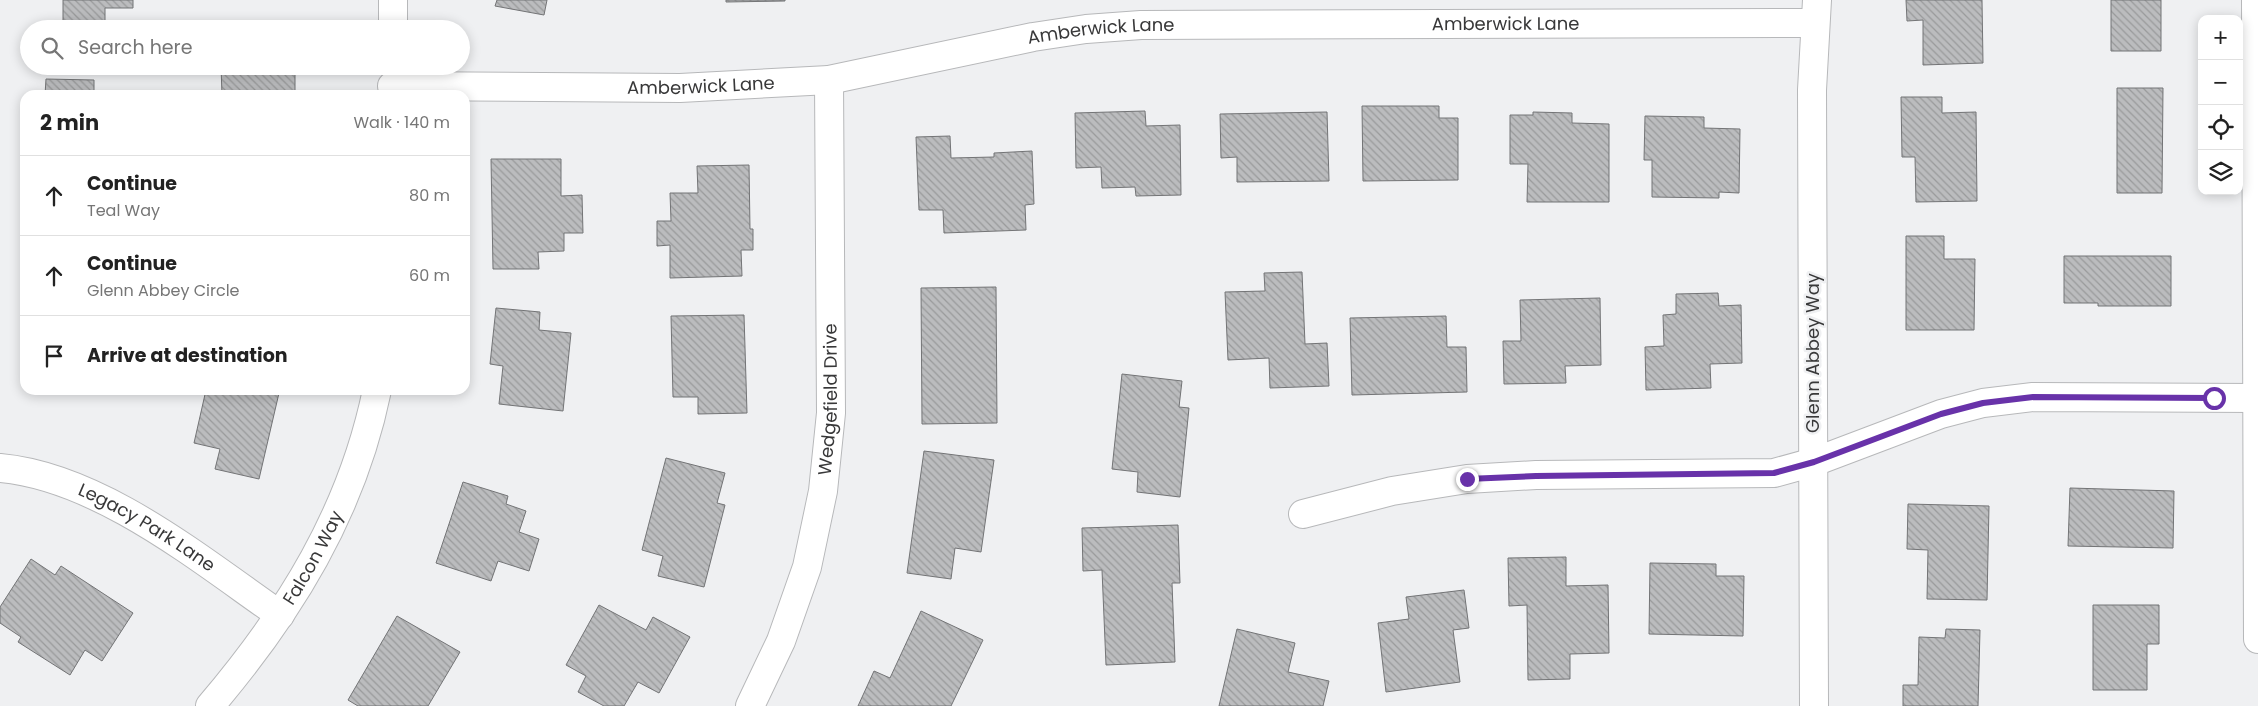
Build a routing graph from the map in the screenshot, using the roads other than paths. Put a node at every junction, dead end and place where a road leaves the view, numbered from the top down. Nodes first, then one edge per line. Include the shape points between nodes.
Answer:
1 (393, 0) edge
2 (2256, 0) edge
3 (1816, 11) edge
4 (393, 20) edge
5 (829, 80) junction
6 (392, 83) edge
7 (376, 395) edge
8 (2257, 398) edge
9 (1814, 462) junction
10 (0, 468) edge
11 (1303, 514) dead end
12 (280, 615) junction
13 (2258, 639) edge
14 (210, 706) edge
15 (750, 706) edge
16 (1814, 706) edge

1 - 4 street
2 - 8 street
3 - 5 street, Amberwick Lane via 1141,25 1033,37
3 - 9 street, Glenn Abbey Way via 1812,90
5 - 6 street, Amberwick Lane via 680,88
5 - 15 street, Wedgefield Drive via 831,413 823,491 807,567 781,640
7 - 12 street, Falcon Way via 349,489 317,556
8 - 9 street via 2033,397 1983,403 1941,414
8 - 13 street
9 - 11 street via 1774,473 1467,479 1392,491
9 - 16 street, Glenn Abbey Way
10 - 12 street, Legacy Park Lane via 69,484 122,510
12 - 14 street, Falcon Way

